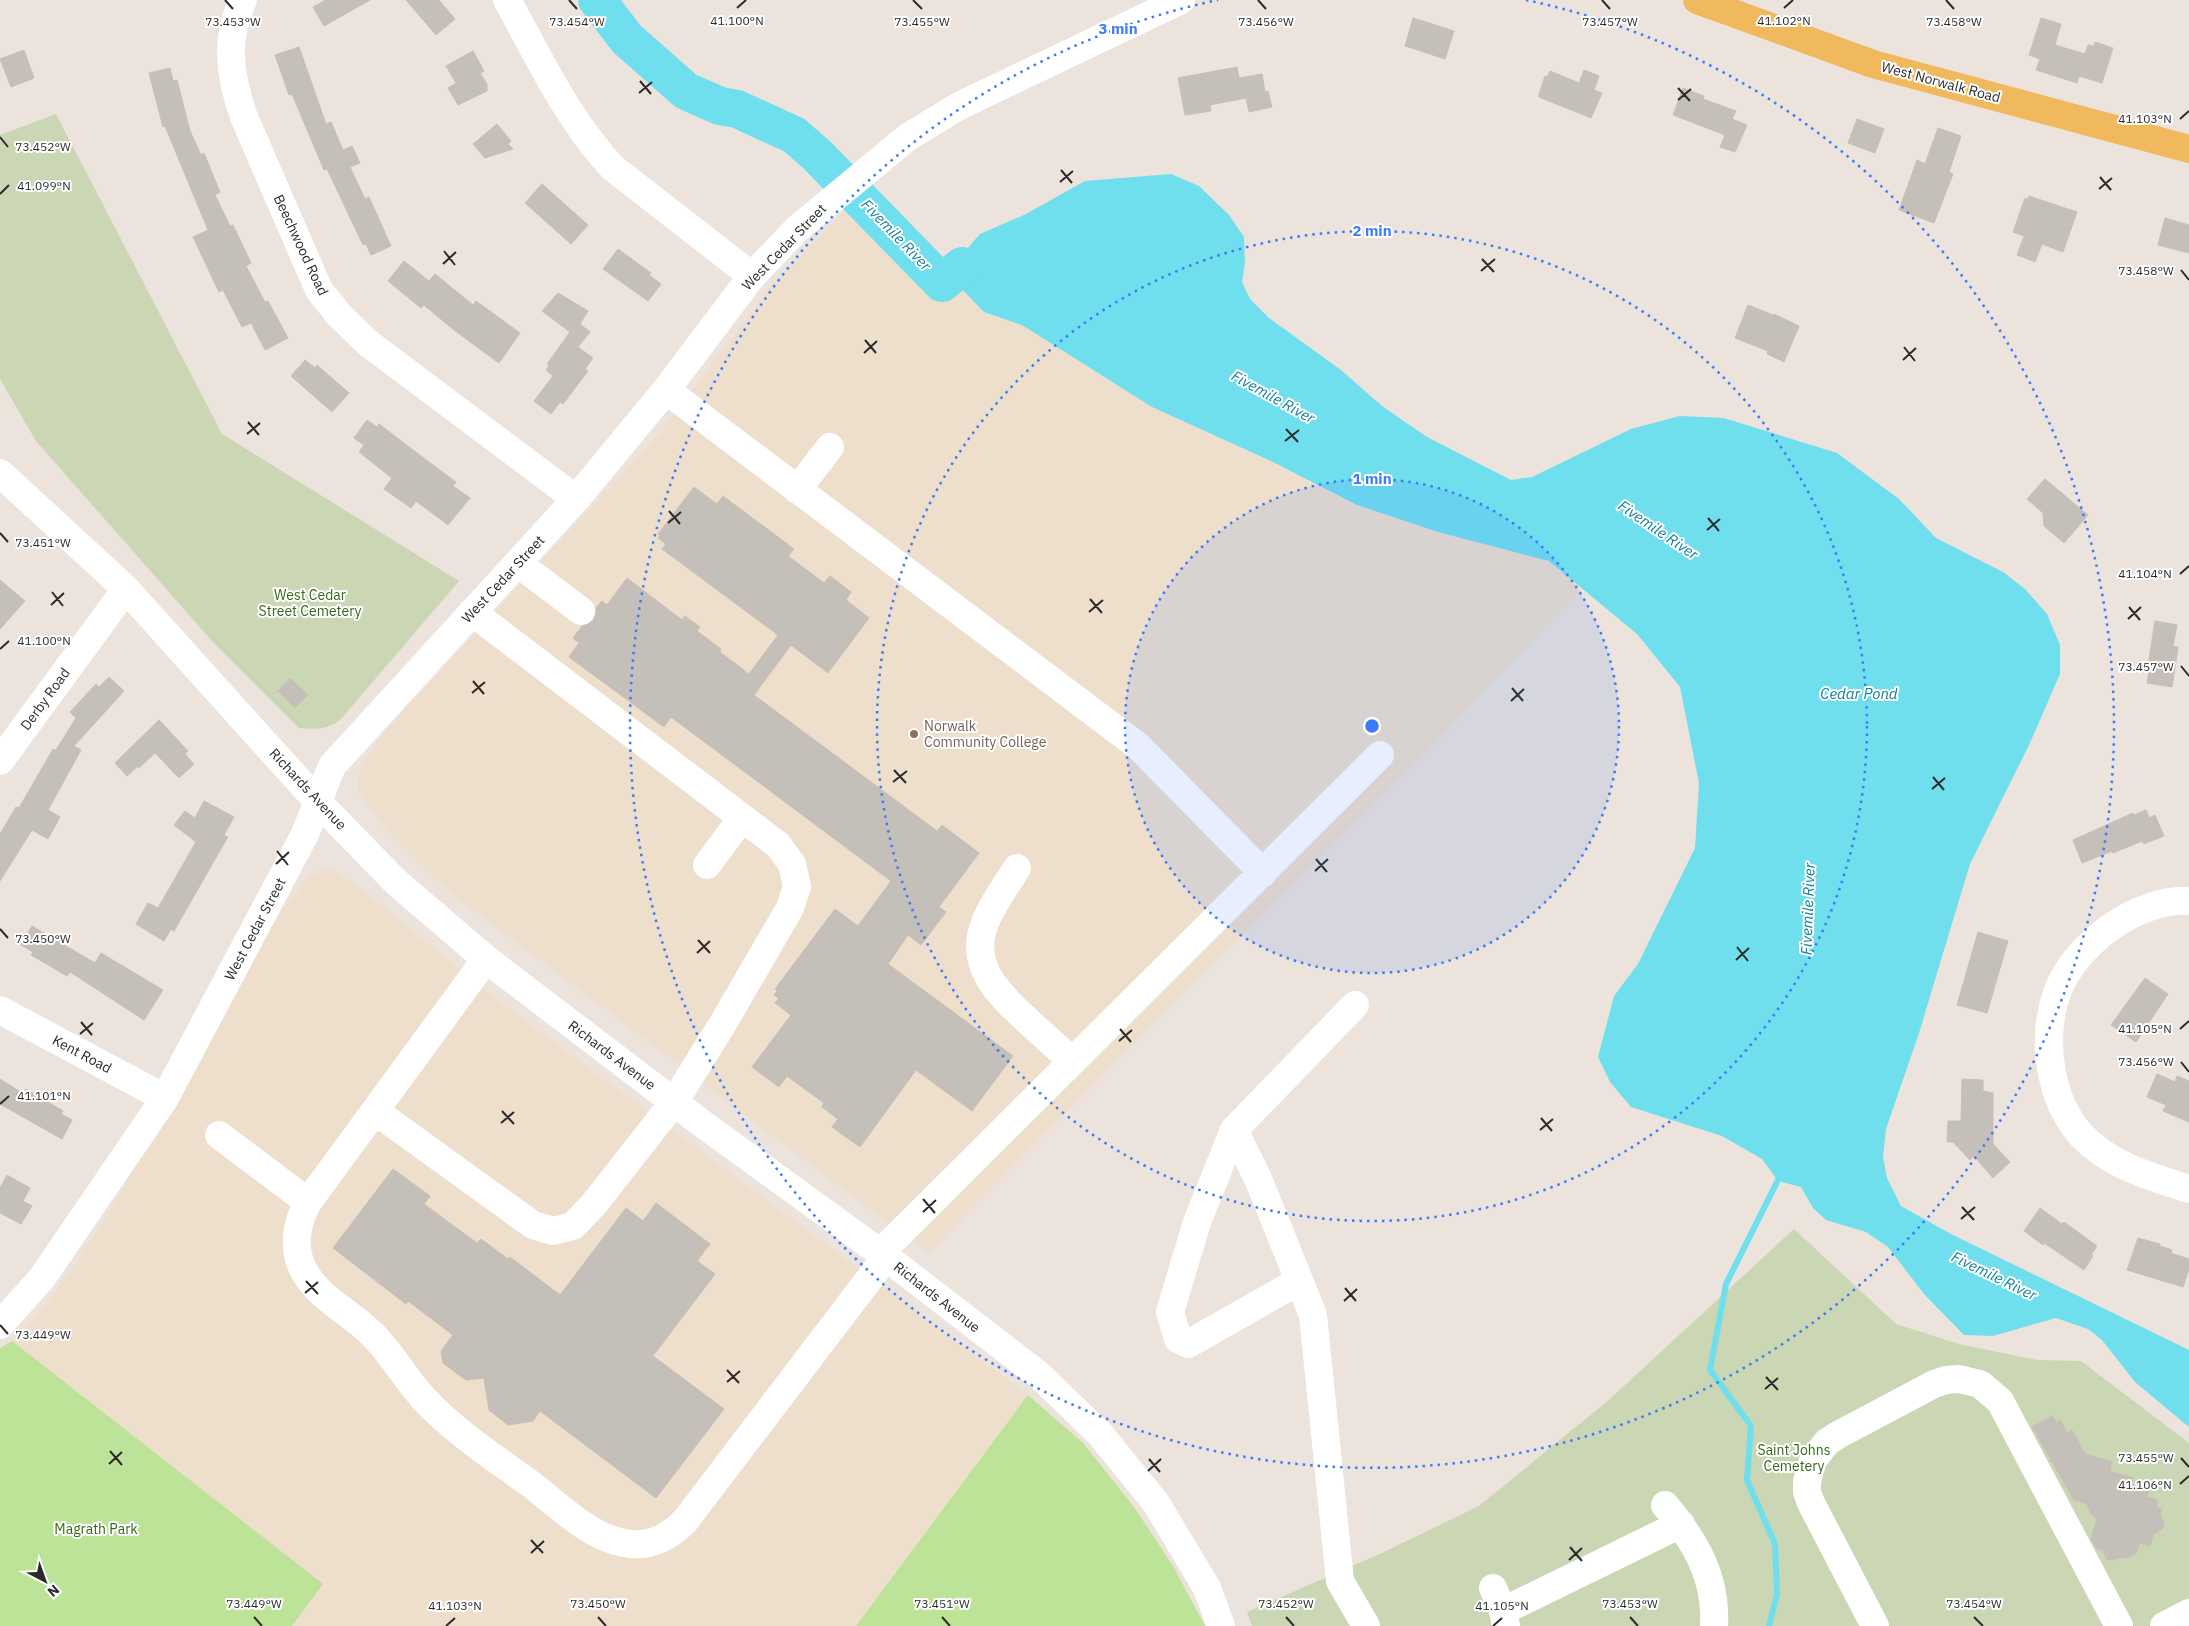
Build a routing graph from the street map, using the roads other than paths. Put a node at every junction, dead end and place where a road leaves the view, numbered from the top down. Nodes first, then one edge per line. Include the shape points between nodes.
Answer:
1 (243, 0) edge
2 (508, 0) edge
3 (1181, 0) edge
4 (1697, 0) edge
5 (2189, 149) edge
6 (752, 276) junction
7 (666, 390) junction
8 (830, 447) dead end
9 (0, 473) edge
10 (797, 490) junction
11 (576, 499) junction
12 (519, 564) junction
13 (126, 589) junction
14 (581, 611) dead end
15 (472, 612) junction
16 (1380, 754) dead end
17 (0, 761) edge
18 (317, 802) junction
19 (742, 818) junction
20 (708, 865) dead end
21 (1017, 868) dead end
22 (1263, 873) junction
23 (2189, 901) edge
24 (486, 959) junction
25 (1355, 1005) dead end
26 (0, 1010) edge
27 (1072, 1061) junction
28 (164, 1098) junction
29 (674, 1102) junction
30 (375, 1110) junction
31 (1234, 1130) junction
32 (219, 1135) dead end
33 (2189, 1190) edge
34 (308, 1202) junction
35 (883, 1255) junction
36 (1299, 1281) junction
37 (0, 1325) edge
38 (1501, 1608) edge
39 (2189, 1613) edge
40 (1221, 1626) edge
41 (1366, 1626) edge
42 (1714, 1626) edge
43 (1876, 1626) edge
44 (2119, 1626) edge
45 (2164, 1626) edge

1 - 11 street, Beechwood Road via 231,34 229,51 236,94 320,290 339,316 368,343
2 - 6 street via 568,111 598,152
3 - 6 street, West Cedar Street via 959,106 908,137 798,228
4 - 5 main road, West Norwalk Road via 1873,64
6 - 7 street, West Cedar Street
7 - 10 street
7 - 11 street, West Cedar Street
8 - 10 street
9 - 13 street, Richards Avenue
10 - 22 street via 1138,746
11 - 12 street, West Cedar Street
12 - 14 street
12 - 15 street, West Cedar Street
13 - 17 street, Derby Road
13 - 18 street, Richards Avenue
15 - 18 street, West Cedar Street via 332,766
15 - 19 street
16 - 22 street
18 - 24 street, Richards Avenue via 396,882
18 - 28 street, West Cedar Street via 305,834
19 - 20 street
19 - 29 street via 778,845 792,864 797,886 790,908
21 - 27 street via 994,904 983,929 980,940 982,962 998,992
22 - 27 street
23 - 33 street via 2156,905 2130,915 2090,944 2057,992 2050,1022 2050,1058 2058,1097 2081,1134 2094,1148 2115,1162
24 - 29 street, Richards Avenue
24 - 30 street
25 - 31 street
26 - 28 street, Kent Road
27 - 35 street
28 - 37 street, West Cedar Street via 42,1278
29 - 30 street via 589,1211 572,1226 553,1231 534,1225
29 - 35 street, Richards Avenue
30 - 34 street
31 - 36 street via 1259,1181
31 - 36 street via 1197,1222 1170,1312 1178,1339 1188,1344
32 - 34 street
34 - 35 street via 301,1214 296,1239 303,1269 314,1286 374,1336 424,1399 453,1427 599,1534 622,1543 649,1544 673,1532 685,1521
35 - 40 street, Richards Avenue via 1039,1375 1100,1434 1156,1503 1207,1588
36 - 41 street via 1313,1314 1340,1581
38 - 42 street via 1673,1515 1702,1557 1713,1594
39 - 45 street
43 - 44 street via 1810,1503 1807,1492 1809,1470 1818,1451 1838,1435 1934,1384 1959,1379 1980,1384 2000,1401

